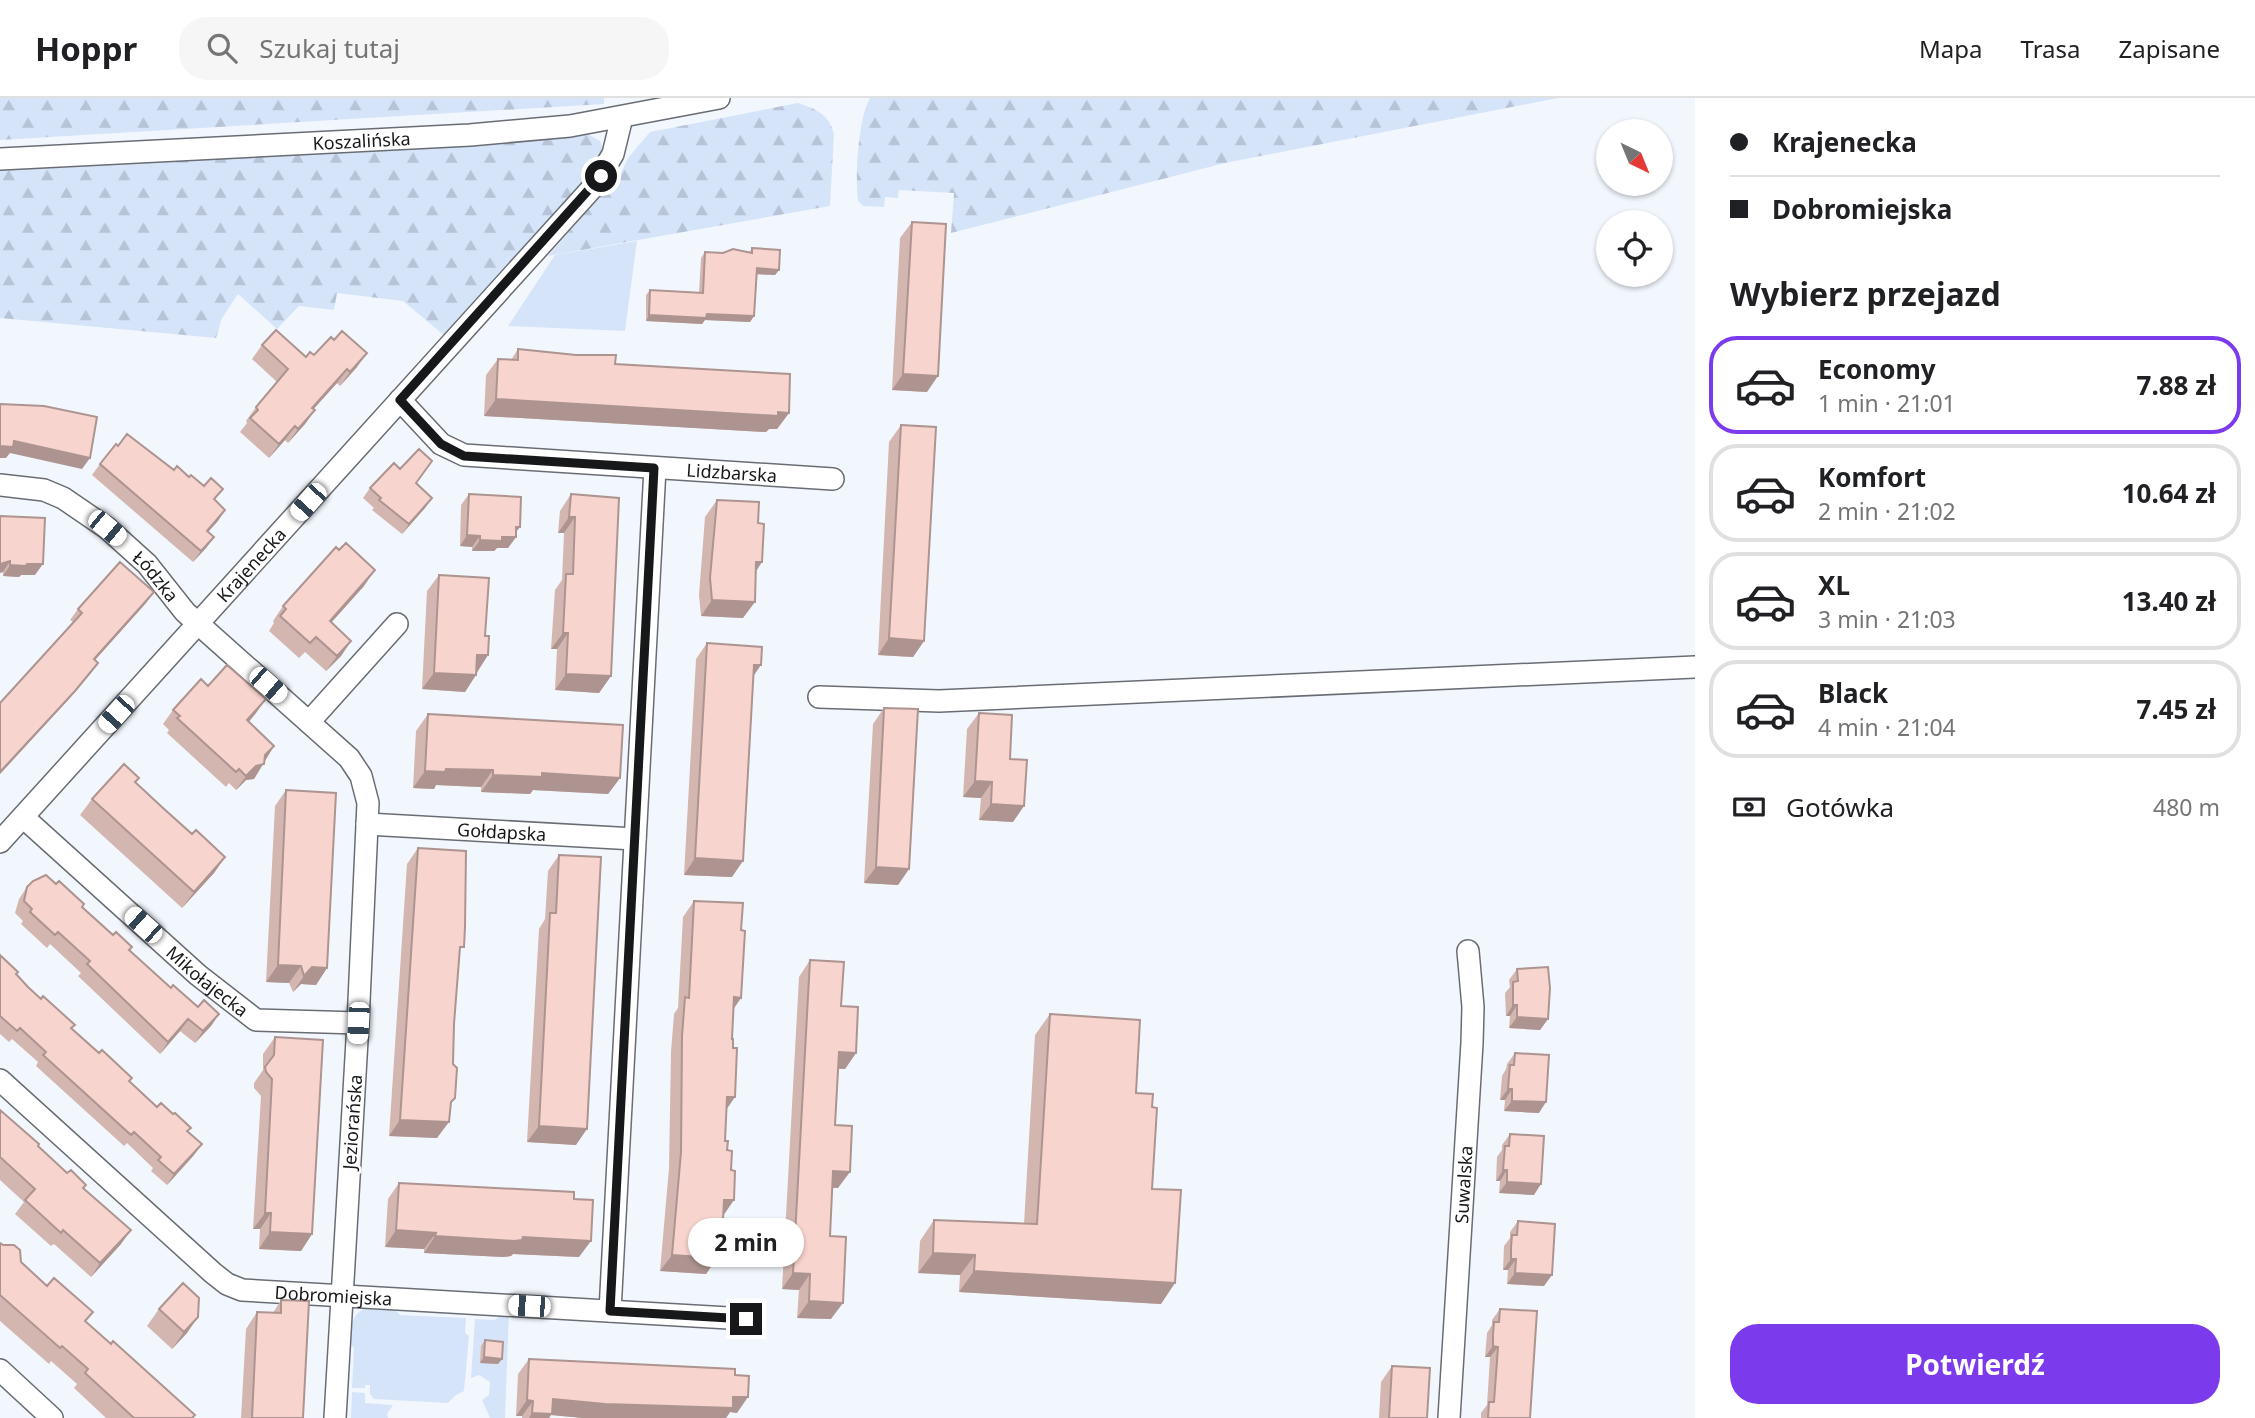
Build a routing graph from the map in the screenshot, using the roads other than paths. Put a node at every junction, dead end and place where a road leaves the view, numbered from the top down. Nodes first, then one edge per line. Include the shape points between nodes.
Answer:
1 (719, 98) edge
2 (622, 117) junction
3 (0, 159) edge
4 (400, 400) junction
5 (654, 468) junction
6 (833, 479) dead end
7 (0, 485) edge
8 (197, 624) junction
9 (397, 624) dead end
10 (1695, 667) edge
11 (819, 697) dead end
12 (309, 722) junction
13 (23, 817) junction
14 (367, 824) junction
15 (635, 839) junction
16 (0, 842) edge
17 (1468, 951) dead end
18 (358, 1023) junction
19 (0, 1080) edge
20 (341, 1295) junction
21 (610, 1311) junction
22 (746, 1319) dead end
23 (0, 1370) edge
24 (52, 1418) edge
25 (335, 1418) edge
26 (1449, 1418) edge

1 - 2 street, Koszalińska
2 - 3 street, Koszalińska via 470,135
2 - 4 street, Krajenecka via 613,154 601,176
4 - 5 street, Lidzbarska via 441,444 464,456
4 - 8 street, Krajenecka
5 - 6 street, Lidzbarska
5 - 15 street
7 - 8 street, Łódzka via 44,490 85,512 147,564
8 - 12 street, Jeziorańska
8 - 13 street, Krajenecka
9 - 12 street
10 - 11 street via 939,701
12 - 14 street, Jeziorańska via 356,766 367,794
13 - 16 street, Krajenecka
13 - 18 street, Mikołajecka via 198,975 256,1020
14 - 15 street, Gołdapska
14 - 18 street, Jeziorańska
15 - 21 street
17 - 26 street, Suwalska via 1472,1043
18 - 20 street, Jeziorańska
19 - 20 street, Dobromiejska via 227,1284 242,1290
20 - 21 street, Dobromiejska
20 - 25 street, Jeziorańska
21 - 22 street, Dobromiejska
23 - 24 street

